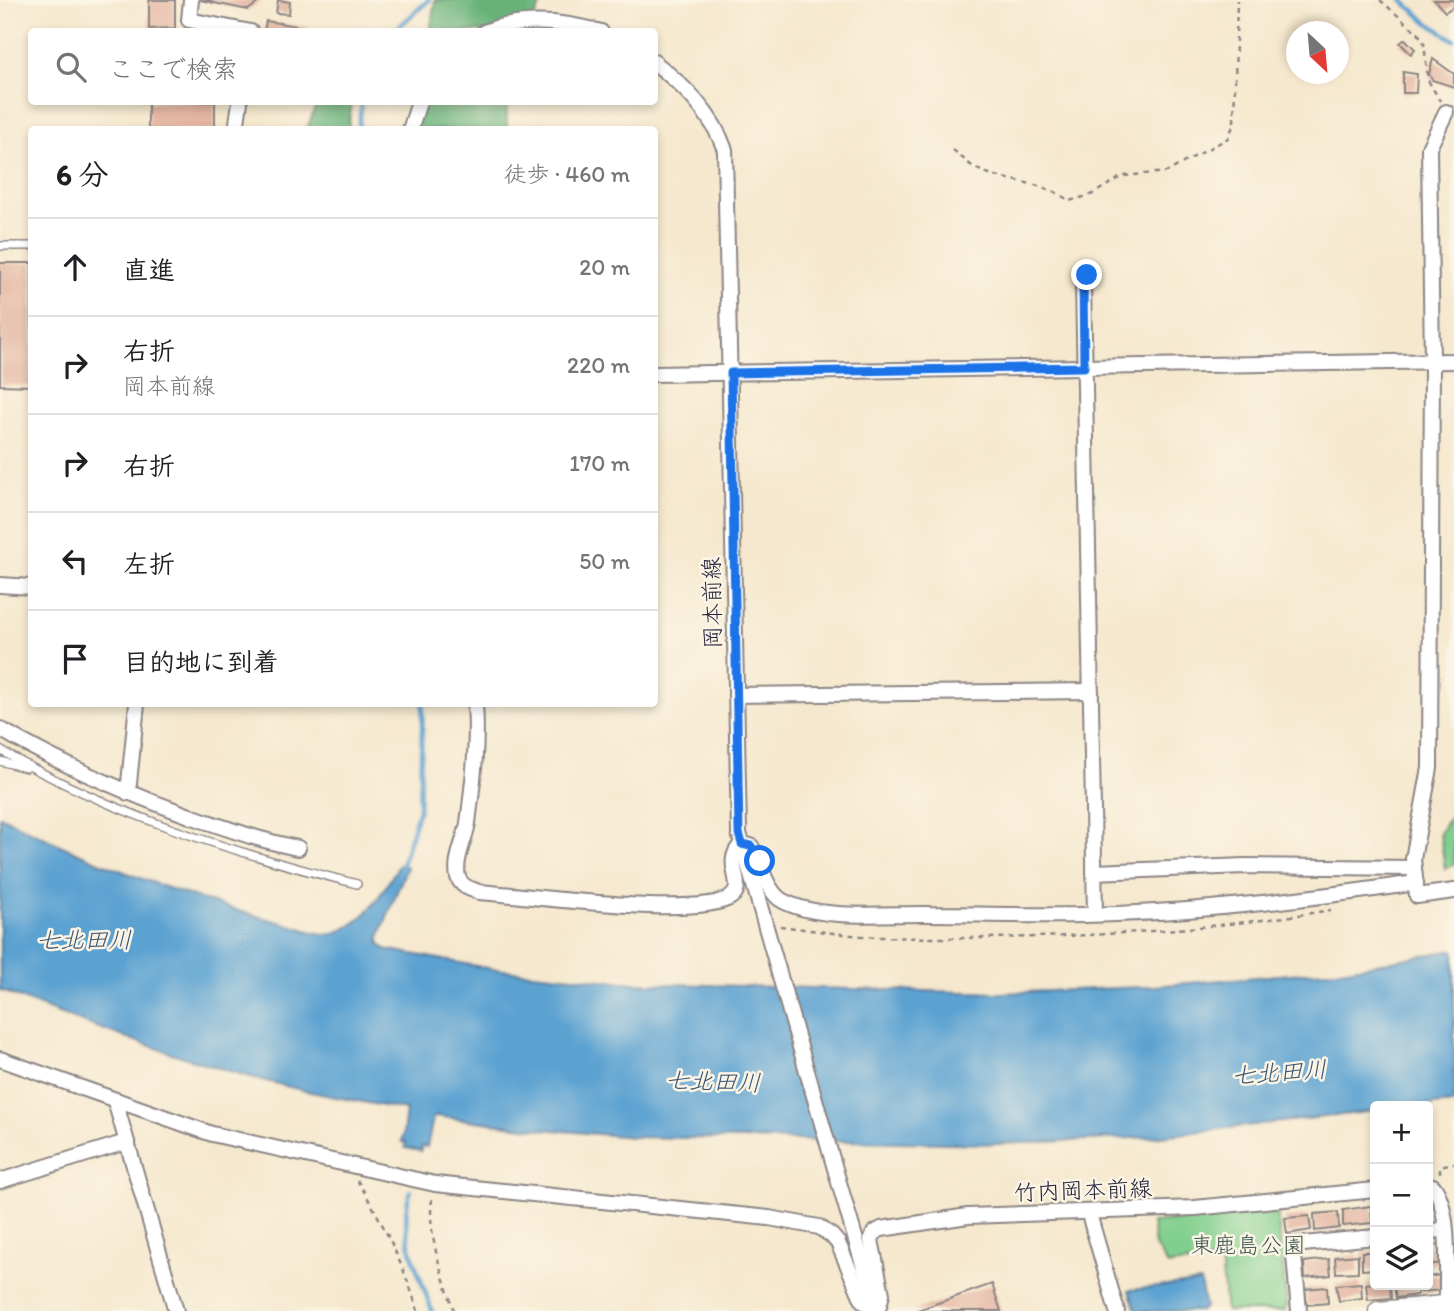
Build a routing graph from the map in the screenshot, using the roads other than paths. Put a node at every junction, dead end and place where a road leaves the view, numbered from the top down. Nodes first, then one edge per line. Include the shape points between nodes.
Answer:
1 (191, 0) edge
2 (230, 28) edge
3 (494, 28) edge
4 (581, 28) edge
5 (658, 65) edge
6 (240, 105) edge
7 (418, 105) edge
8 (1446, 112) road end
9 (237, 126) edge
10 (411, 126) edge
11 (0, 246) edge
12 (28, 246) edge
13 (1087, 275) dead end
14 (1454, 361) edge
15 (1432, 362) junction
16 (1084, 367) junction
17 (731, 373) junction
18 (658, 374) edge
19 (0, 585) edge
20 (28, 587) edge
21 (1091, 691) junction
22 (736, 695) junction
23 (137, 707) edge
24 (475, 707) edge
25 (0, 729) edge
26 (0, 750) edge
27 (0, 761) edge
28 (35, 771) junction
29 (128, 793) junction
30 (740, 838) junction
31 (298, 848) dead end
32 (1415, 868) junction
33 (1094, 872) junction
34 (1416, 883) junction
35 (357, 884) dead end
36 (1454, 891) edge
37 (1095, 914) junction
38 (0, 1059) edge
39 (115, 1101) junction
40 (126, 1142) junction
41 (0, 1181) edge
42 (1433, 1186) edge
43 (1370, 1190) edge
44 (1088, 1214) junction
45 (1445, 1230) junction
46 (1433, 1231) edge
47 (1370, 1237) edge
48 (1449, 1307) edge
49 (176, 1311) edge
50 (877, 1311) edge
51 (1117, 1311) edge
52 (1299, 1311) edge
53 (1378, 1311) edge

1 - 2 street via 189,20
3 - 4 street via 551,22
5 - 17 street, 岡本前線 via 706,114 725,150
6 - 9 street
7 - 10 street
8 - 15 street via 1429,148
11 - 12 lane
13 - 16 street via 1083,283
14 - 15 street
15 - 16 street
15 - 32 street via 1430,768
16 - 17 street
16 - 21 street
17 - 18 street
17 - 22 street, 岡本前線
19 - 20 street
21 - 22 street
21 - 33 street
22 - 30 street, 岡本前線
23 - 29 street
24 - 30 street via 476,758 457,874 467,888 646,906 711,904 736,892 733,862
25 - 29 street via 56,761
26 - 28 lane
27 - 28 lane
28 - 35 lane via 195,839
29 - 31 street via 241,834
30 - 37 street via 751,846 778,898 826,914
30 - 50 street
32 - 33 street via 1245,866
32 - 34 street
33 - 37 street
34 - 36 street via 1418,896
34 - 37 street via 1182,910
38 - 39 street
39 - 40 street
39 - 50 street via 212,1134 435,1184 820,1227 838,1243 863,1301
40 - 41 street
40 - 49 street
42 - 45 street via 1440,1195
43 - 44 street, 竹内岡本前線
44 - 50 street, 竹内岡本前線 via 968,1216 881,1229 871,1240 882,1294
44 - 51 street
45 - 46 street
45 - 48 street
47 - 52 street via 1293,1245
48 - 53 street

